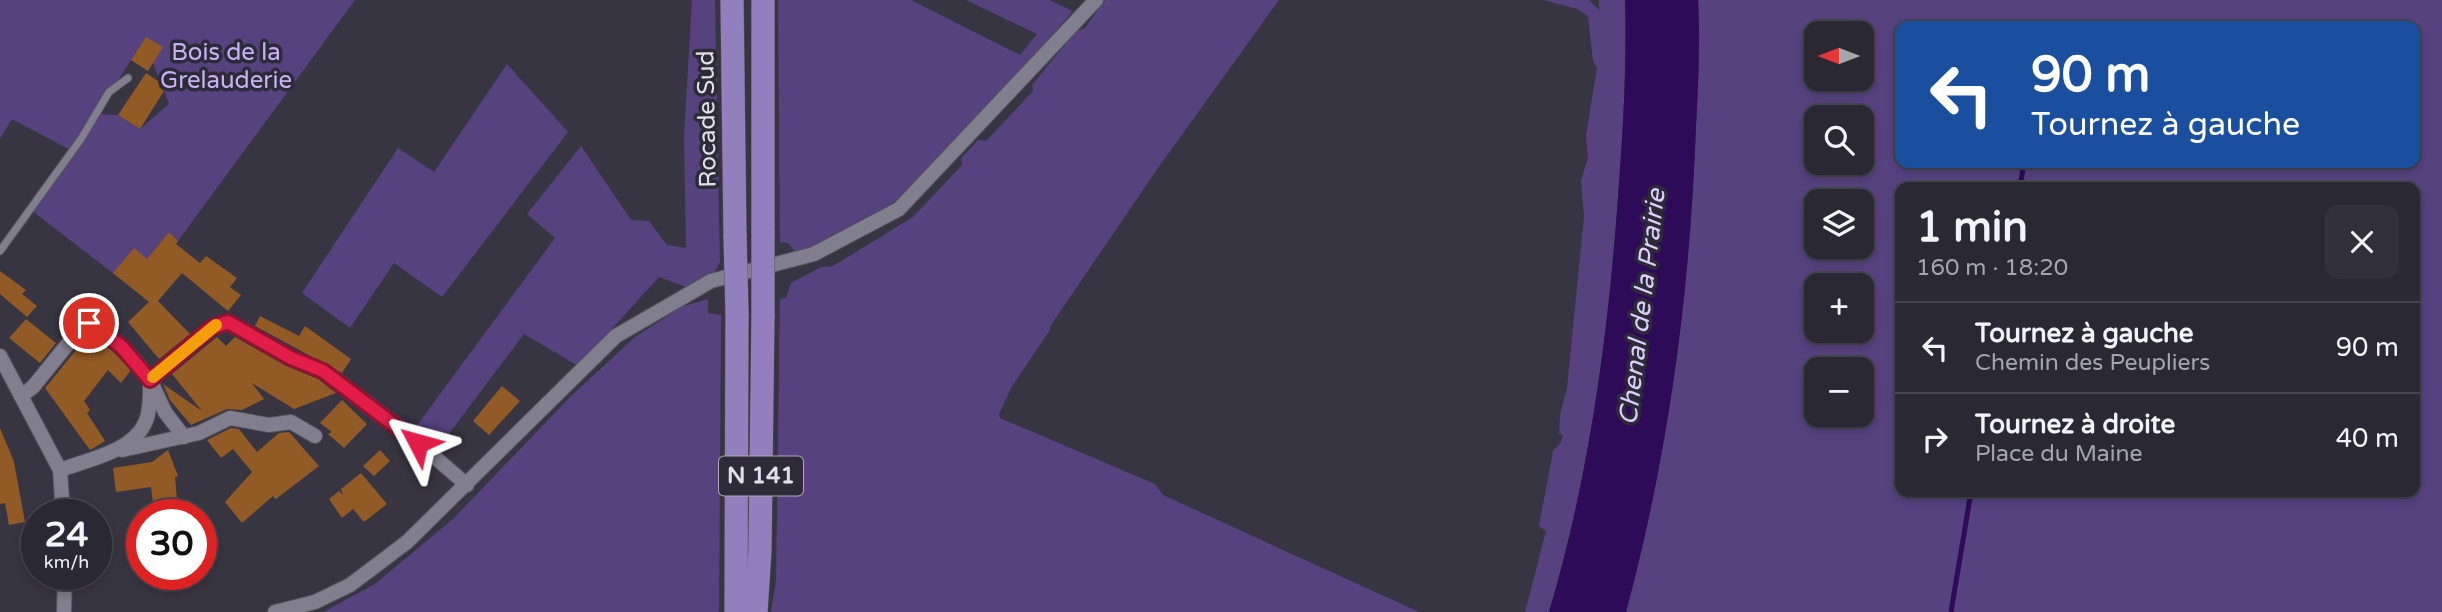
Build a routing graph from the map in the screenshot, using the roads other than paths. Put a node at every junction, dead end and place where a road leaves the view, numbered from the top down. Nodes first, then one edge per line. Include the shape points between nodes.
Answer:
1 (732, 0) edge
2 (763, 0) edge
3 (1096, 0) edge
4 (128, 78) dead end
5 (0, 251) edge
6 (0, 356) edge
7 (150, 380) junction
8 (21, 396) junction
9 (315, 436) dead end
10 (184, 437) junction
11 (110, 452) junction
12 (60, 470) junction
13 (467, 485) junction
14 (62, 499) edge
15 (65, 590) edge
16 (64, 612) edge
17 (275, 612) edge
18 (736, 612) edge
19 (756, 612) edge

1 - 18 highway, Rocade Sud / N 141, bridge
2 - 19 highway, N 141, bridge via 763,314
3 - 13 street via 899,208 814,254 711,281 616,336
4 - 5 lane via 109,92
6 - 8 street
7 - 8 street via 121,346 95,326 84,324
7 - 10 street via 165,412
7 - 11 street via 146,423
7 - 13 street via 211,328 228,322 323,371 402,429
8 - 12 street
9 - 10 street via 291,422 269,425 230,418
10 - 11 street
11 - 12 street
12 - 14 street
13 - 17 street via 407,542 350,585 315,602
15 - 16 street

